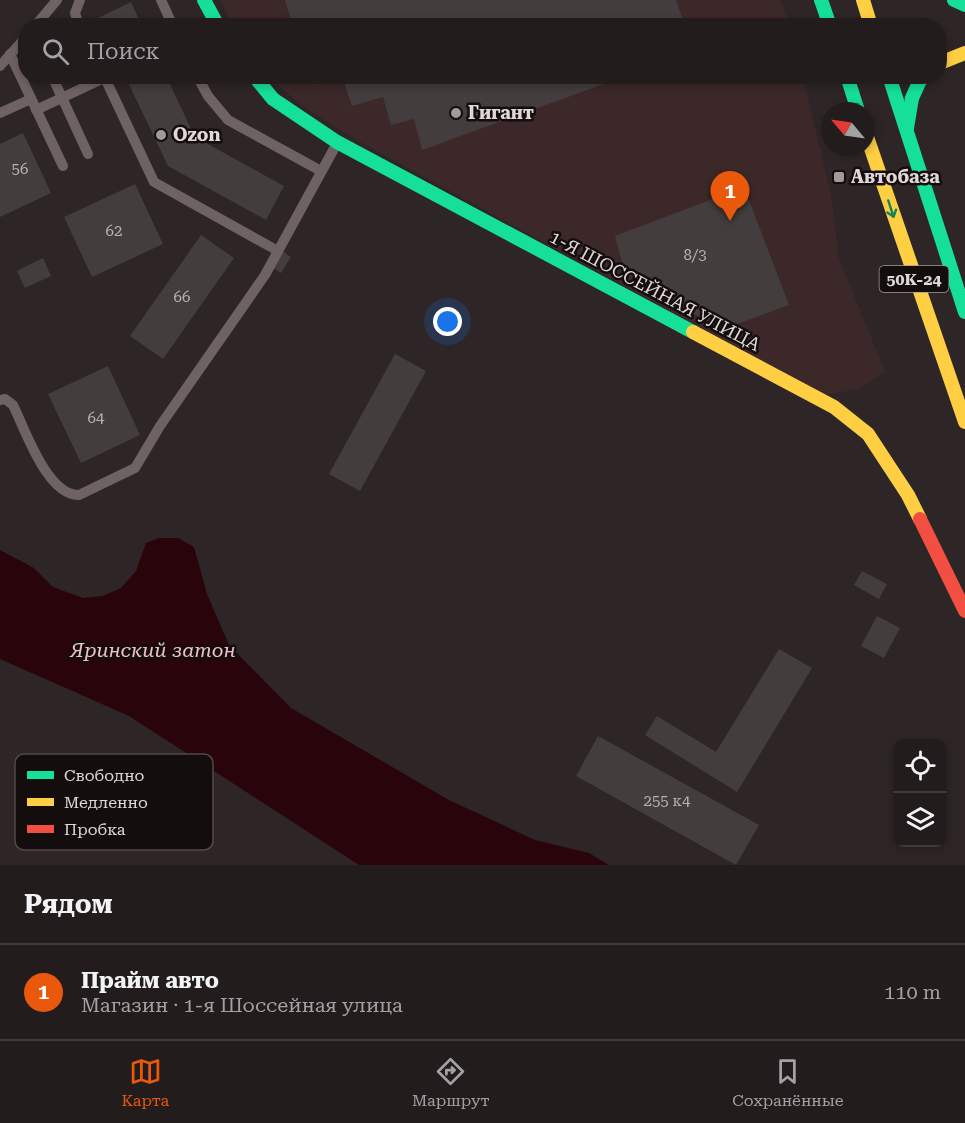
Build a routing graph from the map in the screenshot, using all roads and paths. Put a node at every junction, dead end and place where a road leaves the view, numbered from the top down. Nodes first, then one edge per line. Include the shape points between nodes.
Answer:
1 (57, 0) edge
2 (80, 0) edge
3 (160, 0) edge
4 (204, 0) edge
5 (821, 0) edge
6 (863, 0) edge
7 (954, 0) edge
8 (965, 5) edge
9 (42, 18) edge
10 (77, 18) edge
11 (168, 18) edge
12 (214, 18) edge
13 (827, 18) edge
14 (869, 18) edge
15 (18, 46) edge
16 (10, 54) junction
17 (964, 55) edge
18 (947, 60) edge
19 (0, 66) edge
20 (18, 71) edge
21 (24, 84) edge
22 (56, 84) edge
23 (90, 84) edge
24 (107, 84) edge
25 (201, 84) edge
26 (261, 84) edge
27 (850, 84) edge
28 (892, 84) edge
29 (918, 84) edge
30 (62, 98) junction
31 (31, 99) junction
32 (855, 102) edge
33 (36, 110) junction
34 (0, 113) edge
35 (907, 128) junction
36 (338, 142) junction
37 (88, 154) dead end
38 (874, 156) edge
39 (63, 166) dead end
40 (321, 171) junction
41 (278, 251) junction
42 (965, 312) edge
43 (0, 400) edge
44 (965, 422) edge
45 (965, 611) edge

1 - 9 lane
2 - 10 lane
3 - 11 lane
4 - 12 main road
5 - 13 main road
6 - 14 main road
7 - 8 main road
15 - 16 lane
16 - 19 lane
16 - 20 lane
17 - 18 main road
21 - 31 lane
22 - 30 lane
23 - 30 lane
24 - 41 lane via 154,183
25 - 40 lane via 228,120
26 - 36 main road, 1-Я ШОССЕЙНАЯ УЛИЦА via 273,99
27 - 32 main road
28 - 35 main road, 50К-24
29 - 35 main road
30 - 33 lane
30 - 37 lane
31 - 33 lane
31 - 34 lane
33 - 39 lane
35 - 42 main road, 50К-24
36 - 40 lane
36 - 45 main road, 1-Я ШОССЕЙНАЯ УЛИЦА via 834,407 868,434 908,495
38 -> 44 main road, 50К-24
40 - 41 lane
41 - 43 lane via 131,470 73,495 48,477 13,405

